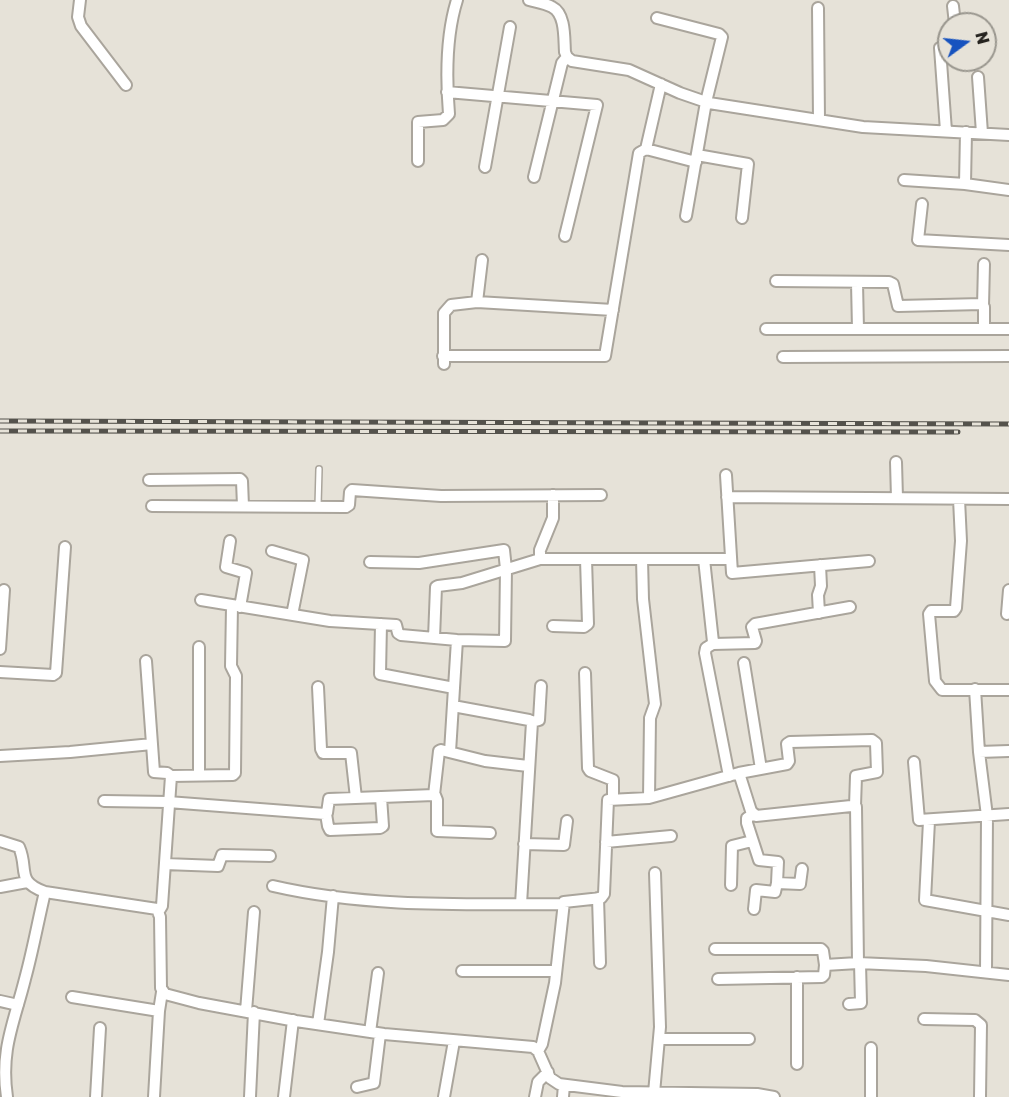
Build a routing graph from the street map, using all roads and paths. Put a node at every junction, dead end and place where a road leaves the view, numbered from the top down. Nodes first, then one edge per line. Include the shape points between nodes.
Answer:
1 (80, 0) edge
2 (457, 0) edge
3 (528, 0) edge
4 (953, 6) dead end
5 (818, 8) dead end
6 (954, 12) edge
7 (657, 18) dead end
8 (510, 27) dead end
9 (567, 57) junction
10 (942, 72) edge
11 (978, 77) dead end
12 (661, 84) junction
13 (126, 85) dead end
14 (447, 92) junction
15 (499, 96) junction
16 (553, 101) junction
17 (706, 102) junction
18 (819, 120) junction
19 (946, 131) junction
20 (966, 132) junction
21 (982, 133) junction
22 (1009, 135) edge
23 (646, 149) junction
24 (697, 158) junction
25 (418, 161) dead end
26 (485, 167) dead end
27 (534, 177) dead end
28 (904, 180) dead end
29 (965, 184) junction
30 (1009, 190) edge
31 (922, 204) dead end
32 (686, 216) dead end
33 (742, 218) dead end
34 (565, 236) dead end
35 (1009, 245) edge
36 (482, 260) dead end
37 (984, 264) dead end
38 (776, 281) dead end
39 (857, 283) junction
40 (477, 302) junction
41 (983, 306) junction
42 (613, 310) junction
43 (766, 329) dead end
44 (858, 329) junction
45 (984, 329) junction
46 (1009, 329) edge
47 (1009, 356) edge
48 (783, 357) dead end
49 (896, 462) dead end
50 (320, 469) dead end
51 (726, 474) dead end
52 (149, 480) dead end
53 (553, 495) junction
54 (600, 495) dead end
55 (727, 497) junction
56 (897, 498) junction
57 (1009, 498) edge
58 (959, 499) junction
59 (152, 506) dead end
60 (243, 506) junction
61 (318, 506) junction
62 (230, 541) dead end
63 (65, 547) dead end
64 (272, 552) dead end
65 (540, 559) junction
66 (586, 559) junction
67 (704, 559) junction
68 (730, 559) junction
69 (642, 560) junction
70 (869, 561) dead end
71 (370, 562) dead end
72 (820, 565) junction
73 (506, 569) junction
74 (4, 590) dead end
75 (1009, 590) edge
76 (201, 600) dead end
77 (236, 606) junction
78 (850, 607) dead end
79 (819, 613) junction
80 (1007, 614) dead end
81 (292, 615) junction
82 (1, 619) edge
83 (381, 624) junction
84 (553, 626) dead end
85 (434, 638) junction
86 (457, 640) junction
87 (712, 644) junction
88 (200, 647) dead end
89 (0, 649) edge
90 (146, 661) dead end
91 (744, 663) dead end
92 (0, 672) edge
93 (585, 673) dead end
94 (541, 686) dead end
95 (318, 687) dead end
96 (454, 688) junction
97 (975, 689) junction
98 (1009, 690) edge
99 (453, 706) junction
100 (532, 722) junction
101 (152, 744) junction
102 (1009, 751) edge
103 (450, 752) junction
104 (979, 752) junction
105 (0, 756) edge
106 (914, 762) dead end
107 (528, 766) junction
108 (761, 769) junction
109 (734, 774) junction
110 (199, 775) junction
111 (171, 776) junction
112 (435, 795) junction
113 (381, 797) junction
114 (356, 798) junction
115 (650, 798) junction
116 (614, 799) junction
117 (104, 801) dead end
118 (168, 802) junction
119 (855, 806) junction
120 (327, 814) junction
121 (754, 814) junction
122 (1009, 814) edge
123 (987, 816) junction
124 (567, 821) dead end
125 (929, 821) junction
126 (490, 833) dead end
127 (671, 836) dead end
128 (0, 841) edge
129 (752, 841) junction
130 (606, 842) junction
131 (524, 844) junction
132 (270, 856) dead end
133 (165, 864) junction
134 (802, 869) dead end
135 (655, 873) dead end
136 (27, 882) junction
137 (777, 883) junction
138 (731, 885) dead end
139 (273, 886) dead end
140 (0, 887) edge
141 (45, 892) junction
142 (333, 896) junction
143 (598, 898) junction
144 (521, 904) junction
145 (563, 904) junction
146 (754, 909) dead end
147 (159, 911) junction
148 (987, 911) junction
149 (254, 912) dead end
150 (1009, 915) edge
151 (715, 949) dead end
152 (600, 963) dead end
153 (859, 963) junction
154 (825, 965) junction
155 (462, 970) dead end
156 (556, 971) junction
157 (986, 972) junction
158 (378, 973) dead end
159 (1009, 975) edge
160 (797, 977) junction
161 (718, 979) dead end
162 (162, 992) junction
163 (72, 998) dead end
164 (0, 1001) edge
165 (18, 1005) junction
166 (849, 1005) dead end
167 (159, 1011) junction
168 (250, 1011) junction
169 (924, 1019) dead end
170 (292, 1020) junction
171 (318, 1024) junction
172 (100, 1028) dead end
173 (375, 1033) junction
174 (660, 1039) junction
175 (749, 1039) dead end
176 (454, 1041) junction
177 (871, 1048) dead end
178 (538, 1051) junction
179 (797, 1064) dead end
180 (548, 1072) junction
181 (564, 1085) junction
182 (357, 1087) dead end
183 (654, 1093) junction
184 (624, 1094) edge
185 (725, 1095) edge
186 (7, 1097) edge
187 (96, 1097) edge
188 (154, 1097) edge
189 (250, 1097) edge
190 (284, 1097) edge
191 (444, 1097) edge
192 (535, 1097) edge
193 (563, 1097) edge
194 (774, 1097) edge
195 (871, 1097) edge
196 (980, 1097) edge

1 - 13 street via 81,26
2 - 14 street
3 - 9 street via 557,10
4 - 6 street
5 - 18 street
7 - 17 street via 722,37
8 - 15 street
9 - 12 street via 572,62 629,70
9 - 16 street
10 - 19 street
11 - 21 street
12 - 17 street
12 - 23 street
14 - 15 street
14 - 25 street via 446,118 417,123
15 - 16 street
15 - 26 street
16 - 27 street
16 - 34 street via 598,107
17 - 18 street
17 - 24 street
18 - 19 street via 863,127
19 - 20 street
20 - 21 street
20 - 29 street
21 - 22 street
23 - 24 street
23 - 42 street via 639,153
24 - 32 street
24 - 33 street via 748,164
28 - 29 street
29 - 30 street
31 - 35 street via 918,240
36 - 40 street
37 - 41 street
38 - 39 street
39 - 41 street via 891,283 898,306
39 - 44 street
40 - 42 street
40 - 42 street via 459,303 444,313 444,360 603,357
41 - 45 street
43 - 44 street
44 - 45 street
45 - 46 street
47 - 48 street
49 - 56 street
50 - 61 lane
51 - 55 street
52 - 60 street via 240,479
53 - 54 street
53 - 61 street via 441,496 352,490 348,506
53 - 65 street via 553,518
55 - 56 street
55 - 68 street
56 - 58 street
57 - 58 street
58 - 97 street via 961,541 956,608 929,613 930,646 935,681 940,688
59 - 60 street
60 - 61 street
62 - 77 street via 226,567 246,572
63 - 92 street via 56,673
64 - 81 street via 303,560
65 - 66 street
65 - 73 street
66 - 69 street
66 - 84 street via 588,624
67 - 68 street
67 - 69 street
67 - 87 street
68 - 72 street via 733,573
69 - 115 street via 655,704 650,718
70 - 72 street
71 - 73 street via 419,563 502,549
72 - 79 street
73 - 85 street via 462,583 436,586
73 - 86 street via 505,641
74 - 82 street
75 - 80 street
76 - 77 street
77 - 81 street
77 - 110 street via 231,666 236,676 235,773
78 - 79 street
79 - 87 street via 755,624 755,643
81 - 83 street
82 - 89 street
83 - 85 street via 396,625 401,636
83 - 96 street via 379,673
85 - 86 street
86 - 96 street
87 - 109 street via 705,653
88 - 110 street
90 - 101 street
91 - 108 street
93 - 116 street via 588,768 613,780
94 - 100 street via 539,720
95 - 114 street via 321,749 323,753 351,753
96 - 99 street
97 - 98 street
97 - 104 street
99 - 100 street
99 - 103 street
100 - 107 street
101 - 105 street
101 - 111 street via 153,772
102 - 104 street
103 - 107 street
103 - 112 street via 439,751
104 - 123 street
106 - 125 street via 919,819
107 - 131 street
108 - 109 street
108 - 119 street via 788,763 790,742 875,741 877,772 856,776
109 - 115 street
109 - 121 street
110 - 111 street
111 - 118 street
112 - 113 street
112 - 126 street via 437,831
113 - 114 street
113 - 120 street via 380,828 330,830
114 - 120 street via 328,799
115 - 116 street
116 - 130 street via 607,802
117 - 118 street
118 - 120 street
118 - 133 street
119 - 121 street
119 - 153 street
121 - 129 street via 746,820
122 - 123 street
123 - 125 street
123 - 148 street
124 - 131 street via 564,845
125 - 148 street via 925,900
127 - 130 street
128 - 136 street via 21,849
129 - 137 street via 759,861 778,862
129 - 138 street via 732,846
130 - 143 street via 604,894
131 - 144 street
132 - 133 street via 224,854 218,866
133 - 147 street
134 - 137 street via 800,884
135 - 174 street
136 - 140 street
136 - 141 street
137 - 146 street via 775,892 756,890
139 - 142 street
141 - 147 street via 155,907
141 - 165 street
142 - 144 street via 380,903
142 - 171 street
143 - 145 street
143 - 152 street
144 - 145 street
145 - 156 street
147 - 162 street
148 - 150 street
148 - 157 street
149 - 168 street
151 - 154 street via 821,949
153 - 154 street
153 - 157 street
153 - 166 street via 861,1003
154 - 160 street via 822,977
155 - 156 street
156 - 178 street
157 - 159 street
158 - 173 street
160 - 161 street
160 - 179 street
162 - 167 street
162 - 168 street
163 - 167 street
164 - 165 street
165 - 186 street via 5,1049
167 - 188 street
168 - 170 street
168 - 189 street
169 - 196 street via 980,1023
170 - 171 street
170 - 190 street
171 - 173 street
172 - 187 street
173 - 176 street
173 - 182 street via 374,1083
174 - 175 street
174 - 183 street
176 - 178 street via 533,1047
176 - 191 street
177 - 195 street
178 - 180 street
180 - 181 street via 555,1082
180 - 192 street via 538,1082
181 - 184 street
181 - 193 street
183 - 184 street
183 - 185 street
185 - 194 street

